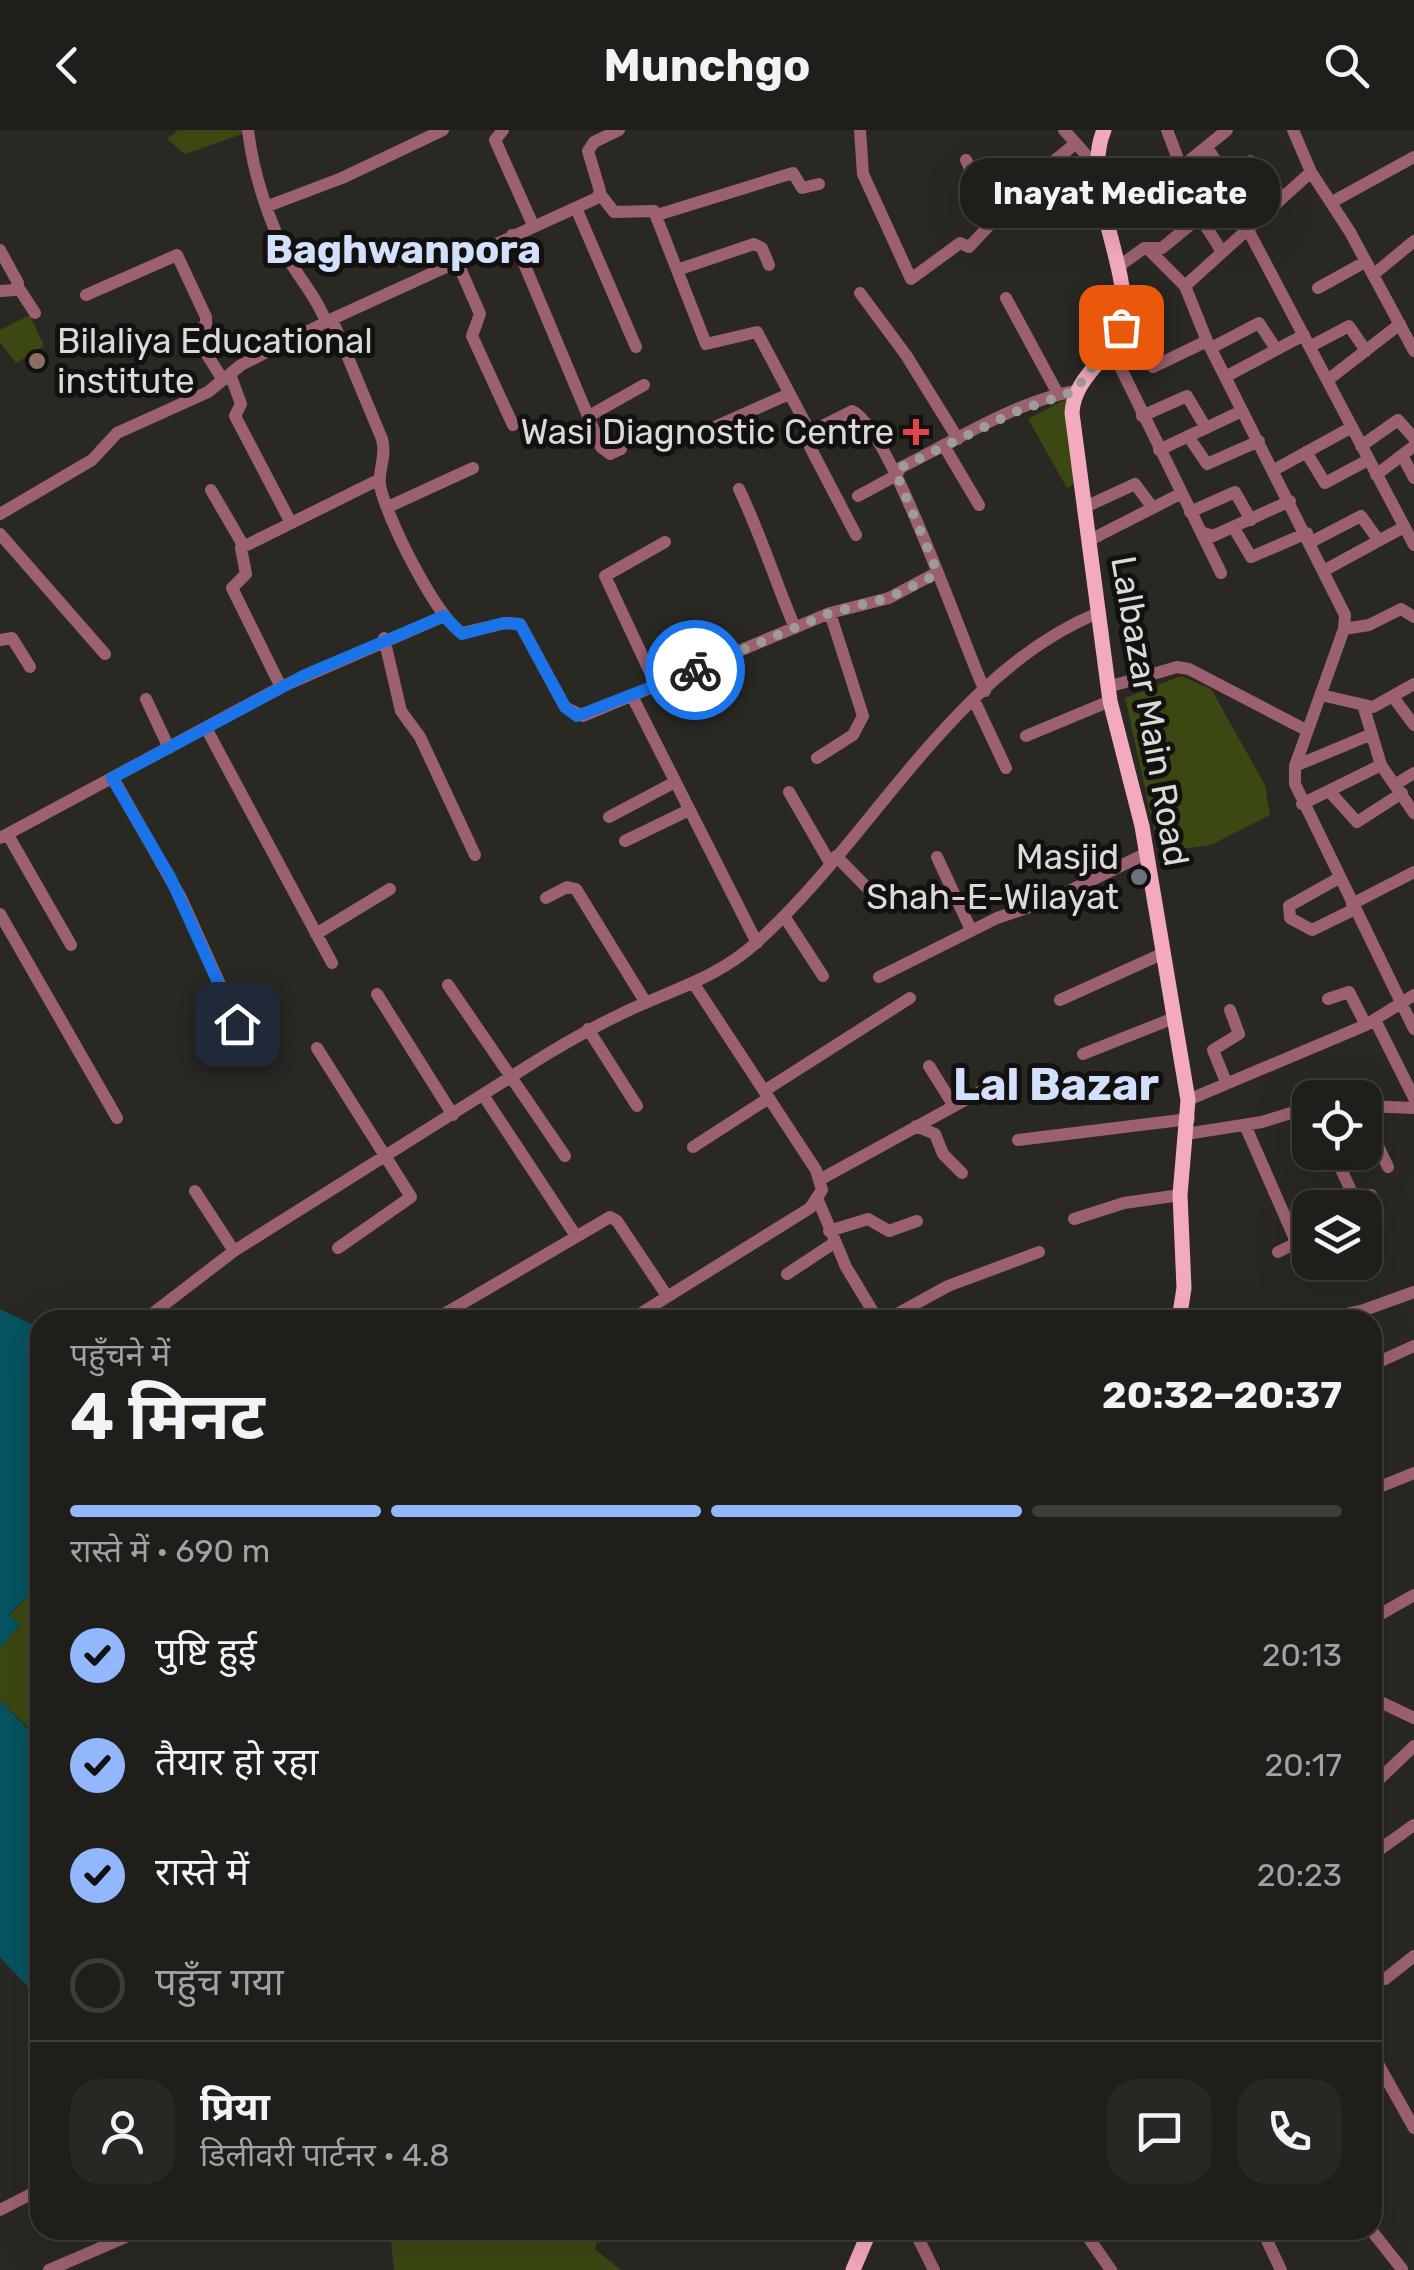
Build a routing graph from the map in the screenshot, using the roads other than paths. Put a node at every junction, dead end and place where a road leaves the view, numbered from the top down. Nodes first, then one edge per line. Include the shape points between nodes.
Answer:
1 (248, 130) edge
2 (443, 130) edge
3 (503, 130) edge
4 (619, 130) edge
5 (860, 130) edge
6 (1064, 130) edge
7 (1104, 130) edge
8 (1227, 130) edge
9 (1293, 130) edge
10 (1172, 133) edge
11 (1074, 144) junction
12 (1207, 148) junction
13 (1414, 157) edge
14 (966, 160) dead end
15 (1250, 160) dead end
16 (1096, 166) junction
17 (1180, 169) junction
18 (1310, 172) junction
19 (818, 184) dead end
20 (600, 194) junction
21 (1282, 197) junction
22 (1332, 202) junction
23 (268, 206) junction
24 (576, 208) junction
25 (999, 208) junction
26 (657, 215) junction
27 (1202, 218) junction
28 (533, 225) junction
29 (1247, 228) junction
30 (512, 235) junction
31 (1414, 242) edge
32 (1147, 248) junction
33 (0, 250) edge
34 (1221, 250) junction
35 (456, 259) junction
36 (1365, 262) junction
37 (770, 265) dead end
38 (1118, 267) junction
39 (677, 270) junction
40 (1373, 275) junction
41 (1185, 286) junction
42 (18, 287) junction
43 (1318, 288) dead end
44 (0, 291) edge
45 (860, 293) dead end
46 (86, 294) dead end
47 (1006, 298) dead end
48 (36, 313) dead end
49 (329, 320) junction
50 (1400, 324) junction
51 (1308, 340) junction
52 (1209, 345) junction
53 (1110, 346) junction
54 (636, 348) dead end
55 (1276, 350) junction
56 (1414, 350) edge
57 (1366, 351) junction
58 (1153, 367) dead end
59 (226, 377) junction
60 (1225, 377) junction
61 (1329, 379) junction
62 (644, 385) dead end
63 (1075, 391) junction
64 (788, 394) junction
65 (1058, 394) junction
66 (1242, 411) junction
67 (588, 416) junction
68 (1142, 416) junction
69 (514, 425) dead end
70 (1352, 427) junction
71 (1206, 428) junction
72 (810, 432) junction
73 (699, 434) dead end
74 (1188, 436) junction
75 (1414, 438) edge
76 (958, 439) junction
77 (1258, 441) junction
78 (944, 446) junction
79 (1361, 446) junction
80 (622, 449) dead end
81 (1159, 450) junction
82 (1408, 450) edge
83 (1306, 452) junction
84 (1368, 460) junction
85 (473, 468) dead end
86 (1274, 470) junction
87 (897, 475) junction
88 (1376, 475) junction
89 (1414, 478) edge
90 (380, 480) junction
91 (211, 490) dead end
92 (739, 490) dead end
93 (1180, 494) junction
94 (858, 496) dead end
95 (1290, 501) junction
96 (979, 505) dead end
97 (388, 507) junction
98 (1084, 508) junction
99 (1153, 508) junction
100 (1190, 512) junction
101 (0, 514) edge
102 (1251, 520) junction
103 (290, 521) junction
104 (1404, 527) junction
105 (1234, 528) junction
106 (1201, 532) junction
107 (0, 534) edge
108 (856, 536) dead end
109 (1309, 537) junction
110 (1088, 540) junction
111 (1378, 541) junction
112 (665, 542) dead end
113 (243, 545) junction
114 (1414, 545) edge
115 (1325, 570) junction
116 (1222, 573) dead end
117 (936, 574) junction
118 (830, 613) junction
119 (1098, 613) junction
120 (444, 616) junction
121 (1414, 617) edge
122 (795, 628) junction
123 (1344, 629) junction
124 (384, 638) junction
125 (0, 640) edge
126 (105, 654) dead end
127 (30, 666) dead end
128 (1414, 684) edge
129 (656, 685) junction
130 (281, 687) junction
131 (985, 691) junction
132 (1109, 694) junction
133 (1322, 695) junction
134 (632, 696) junction
135 (1393, 696) junction
136 (146, 698) dead end
137 (975, 702) junction
138 (1364, 708) junction
139 (1414, 724) edge
140 (206, 728) junction
141 (1306, 730) junction
142 (1372, 734) junction
143 (1026, 736) dead end
144 (169, 748) junction
145 (817, 758) dead end
146 (1381, 765) junction
147 (1294, 766) junction
148 (1006, 768) dead end
149 (1414, 773) edge
150 (112, 778) junction
151 (675, 782) junction
152 (1399, 788) junction
153 (1329, 791) junction
154 (789, 792) dead end
155 (1302, 804) junction
156 (689, 810) junction
157 (1414, 811) edge
158 (609, 817) dead end
159 (4, 837) edge
160 (626, 841) dead end
161 (1145, 854) junction
162 (475, 855) dead end
163 (937, 857) dead end
164 (833, 859) junction
165 (1414, 872) edge
166 (1339, 878) junction
167 (390, 889) dead end
168 (546, 898) dead end
169 (882, 902) dead end
170 (1353, 907) junction
171 (0, 914) edge
172 (784, 916) junction
173 (971, 930) junction
174 (316, 934) junction
175 (757, 943) junction
176 (71, 945) dead end
177 (1164, 953) junction
178 (332, 964) dead end
179 (823, 976) dead end
180 (879, 977) dead end
181 (694, 984) junction
182 (448, 985) dead end
183 (377, 994) dead end
184 (1414, 995) edge
185 (910, 998) dead end
186 (1328, 998) dead end
187 (1060, 1000) dead end
188 (646, 1002) junction
189 (1401, 1005) junction
190 (1230, 1010) dead end
191 (1174, 1018) junction
192 (1370, 1023) junction
193 (1414, 1029) edge
194 (588, 1030) junction
195 (238, 1043) dead end
196 (316, 1048) dead end
197 (1083, 1054) dead end
198 (929, 1066) dead end
199 (511, 1078) junction
200 (998, 1082) dead end
201 (1226, 1082) junction
202 (766, 1094) junction
203 (483, 1095) junction
204 (1414, 1098) edge
205 (1188, 1100) junction
206 (637, 1106) dead end
207 (954, 1106) junction
208 (1382, 1107) edge
209 (1414, 1108) edge
210 (1292, 1111) edge
211 (453, 1115) junction
212 (117, 1118) dead end
213 (1245, 1125) junction
214 (916, 1126) junction
215 (1188, 1127) junction
216 (1018, 1140) dead end
217 (693, 1147) dead end
218 (1382, 1154) edge
219 (388, 1155) junction
220 (565, 1156) dead end
221 (1388, 1167) dead end
222 (962, 1173) dead end
223 (821, 1179) junction
224 (196, 1191) dead end
225 (1180, 1195) junction
226 (818, 1200) junction
227 (1074, 1218) dead end
228 (917, 1221) dead end
229 (576, 1236) junction
230 (832, 1237) junction
231 (338, 1248) dead end
232 (234, 1251) junction
233 (1040, 1252) dead end
234 (1278, 1252) dead end
235 (787, 1274) dead end
236 (1414, 1292) edge
237 (667, 1296) junction
238 (157, 1310) edge
239 (451, 1310) edge
240 (645, 1310) edge
241 (872, 1310) edge
242 (904, 1310) edge
243 (1181, 1310) edge
244 (1364, 1310) edge
245 (1414, 1346) edge
246 (1382, 1360) edge
247 (1414, 1473) edge
248 (1382, 1486) edge
249 (1414, 1595) edge
250 (1382, 1613) edge
251 (1382, 1703) edge
252 (1414, 1718) edge
253 (1414, 1746) edge
254 (1382, 1776) edge
255 (1414, 1826) edge
256 (1382, 1848) edge
257 (1414, 1956) edge
258 (1384, 1979) dead end
259 (1382, 2071) edge
260 (1414, 2128) edge
261 (30, 2195) edge
262 (0, 2210) edge
263 (119, 2240) edge
264 (866, 2240) edge
265 (919, 2240) edge
266 (1090, 2240) edge
267 (1267, 2240) edge
268 (1378, 2240) edge
269 (1414, 2260) edge
270 (48, 2270) edge
271 (853, 2270) edge
272 (934, 2270) edge
273 (1111, 2270) edge
274 (1282, 2270) edge
275 (1401, 2270) edge

1 - 23 street
2 - 23 street
3 - 28 street via 495,140
4 - 20 street via 588,151
5 - 25 street via 863,174 908,278 960,244 969,247
6 - 11 street
7 - 16 main road
8 - 12 street
9 - 18 street
10 - 17 street
11 - 16 street
11 - 25 street
12 - 17 street
12 - 27 street via 1236,186
13 - 22 street
14 - 25 street via 980,190
15 - 21 street
16 - 38 main road
17 - 27 street
18 - 21 street
18 - 22 street
19 - 26 street via 802,188 794,173
20 - 24 street
20 - 26 street via 614,212 648,208
21 - 29 street
22 - 36 street
23 - 49 street via 286,254
24 - 28 street
24 - 54 street
26 - 39 street
27 - 32 street via 1162,248
27 - 34 street
28 - 30 street
29 - 34 street
29 - 51 street
30 - 35 street
30 - 67 street
31 - 40 street
32 - 38 street
32 - 41 street
33 - 42 street
34 - 41 street
35 - 49 street
35 - 69 street via 480,314 472,336
36 - 40 street
36 - 43 street
37 - 39 street via 754,244
38 - 53 main road via 1124,311
39 - 64 street via 706,344 757,332
40 - 50 street
41 - 52 street
42 - 44 street
42 - 48 street
45 - 76 street
46 - 59 street via 178,255 206,317 196,337
47 - 65 street
49 - 59 street
49 - 90 street via 385,450
50 - 56 street
50 - 57 street
51 - 55 street
51 - 57 street via 1349,326
51 - 61 street
52 - 55 street via 1259,323
52 - 58 street
52 - 60 street
53 - 63 main road
53 - 68 street
55 - 60 street
57 - 61 street
59 - 101 street via 117,433 92,460
59 - 103 street via 241,404 235,416
60 - 66 street
61 - 70 street
62 - 67 street
63 - 65 street
63 - 98 main road, Lalbazar Main Road
64 - 72 street
64 - 73 street
65 - 76 street
66 - 71 street
66 - 77 street
67 - 80 street via 604,451
68 - 71 street via 1187,396
68 - 81 street
70 - 79 street
70 - 83 street
71 - 74 street
72 - 87 street via 856,412
72 - 108 street via 810,447
74 - 77 street via 1207,464
74 - 81 street
75 - 79 street via 1398,420
76 - 78 street
77 - 86 street
78 - 87 street
78 - 96 street
79 - 84 street
81 - 93 street
82 - 88 street
82 - 89 street
83 - 84 street via 1324,483
83 - 86 street
84 - 88 street
85 - 97 street
86 - 95 street
87 - 94 street
87 - 117 street
88 - 104 street
90 - 97 street
90 - 103 street
91 - 113 street
92 - 122 street
93 - 99 street
93 - 100 street
95 - 102 street
95 - 109 street
97 - 120 street
98 - 99 street via 1136,484
98 - 110 main road, Lalbazar Main Road
99 - 110 street
100 - 102 street via 1235,492
100 - 106 street
102 - 105 street
103 - 113 street
104 - 111 street
104 - 114 street
105 - 106 street via 1212,536
105 - 109 street via 1251,557
106 - 116 street
107 - 126 street
109 - 111 street via 1361,516
109 - 115 street
110 - 119 main road, Lalbazar Main Road
111 - 115 street
112 - 129 street via 605,576
113 - 130 street via 246,574 232,588
115 - 123 street
117 - 118 street via 888,598
117 - 131 street
118 - 122 street
118 - 145 street via 863,716 852,735
119 - 131 street via 1028,648
119 - 132 main road, Lalbazar Main Road
120 - 124 street
120 - 134 street via 462,634 520,624 565,707 577,716
121 - 123 street via 1400,609
122 - 129 street
123 - 133 street
124 - 130 street
124 - 162 street via 401,711 420,737
125 - 127 street via 12,638
128 - 135 street
129 - 134 street
130 - 140 street
131 - 137 street
132 - 141 street via 1177,667
132 - 143 street
132 - 161 main road, Lalbazar Main Road
133 - 138 street
133 - 141 street
134 - 151 street
135 - 138 street
135 - 139 street
136 - 144 street
137 - 148 street
137 - 164 street
138 - 142 street
140 - 144 street
140 - 174 street
141 - 147 street
142 - 146 street
142 - 147 street
144 - 150 street
146 - 152 street
146 - 153 street
147 - 155 street
149 - 152 street
150 - 159 street
150 - 195 street via 180,898 232,1011
151 - 156 street
151 - 158 street
152 - 153 street via 1357,822
152 - 157 street
153 - 155 street
154 - 164 street
155 - 166 street
156 - 160 street
156 - 175 street
159 - 176 street
161 - 173 street
161 - 177 main road, Lalbazar Main Road
163 - 173 street
164 - 169 street
164 - 172 street
165 - 170 street
166 - 170 street
166 - 170 street via 1289,906 1290,918 1312,930
167 - 174 street
168 - 188 street via 576,889
170 - 189 street
171 - 212 street
172 - 175 street
172 - 179 street
173 - 180 street
174 - 178 street
175 - 181 street
177 - 187 street
177 - 191 main road, Lalbazar Main Road
181 - 188 street
181 - 202 street
182 - 199 street
183 - 211 street
184 - 189 street
185 - 202 street
186 - 192 street via 1349,992
188 - 194 street
189 - 192 street
189 - 193 street
190 - 201 street via 1239,1034 1213,1050
191 - 197 street
191 - 205 main road, Lalbazar Main Road
192 - 201 street
192 - 204 street
194 - 199 street
194 - 206 street
196 - 219 street
198 - 207 street
199 - 203 street
199 - 220 street
200 - 207 street
201 - 205 street
202 - 217 street
202 - 223 street
203 - 211 street
203 - 229 street
205 - 215 main road, Lalbazar Main Road
207 - 214 street
208 - 209 street
210 - 213 street
211 - 219 street
213 - 215 street
213 - 234 street via 1294,1237 1294,1244
214 - 222 street via 936,1134 943,1154
214 - 223 street
215 - 216 street
215 - 225 main road, Lalbazar Main Road
218 - 221 street
219 - 231 street via 411,1197
219 - 232 street
223 - 226 street
224 - 232 street
225 - 227 street
225 - 243 main road, Lalbazar Main Road
226 - 230 street
226 - 237 street
228 - 230 street via 889,1231 868,1219
229 - 237 street via 613,1217
229 - 239 street
230 - 235 street
230 - 241 street
232 - 238 street
233 - 242 street
236 - 244 street
237 - 240 street
245 - 246 street
247 - 248 street
249 - 250 street
251 - 252 street
253 - 254 street
255 - 256 street
257 - 258 street
259 - 260 street
261 - 262 street
263 - 270 street
264 - 271 main road
265 - 272 street
266 - 273 street
267 - 274 street
268 - 275 street
269 - 275 street

